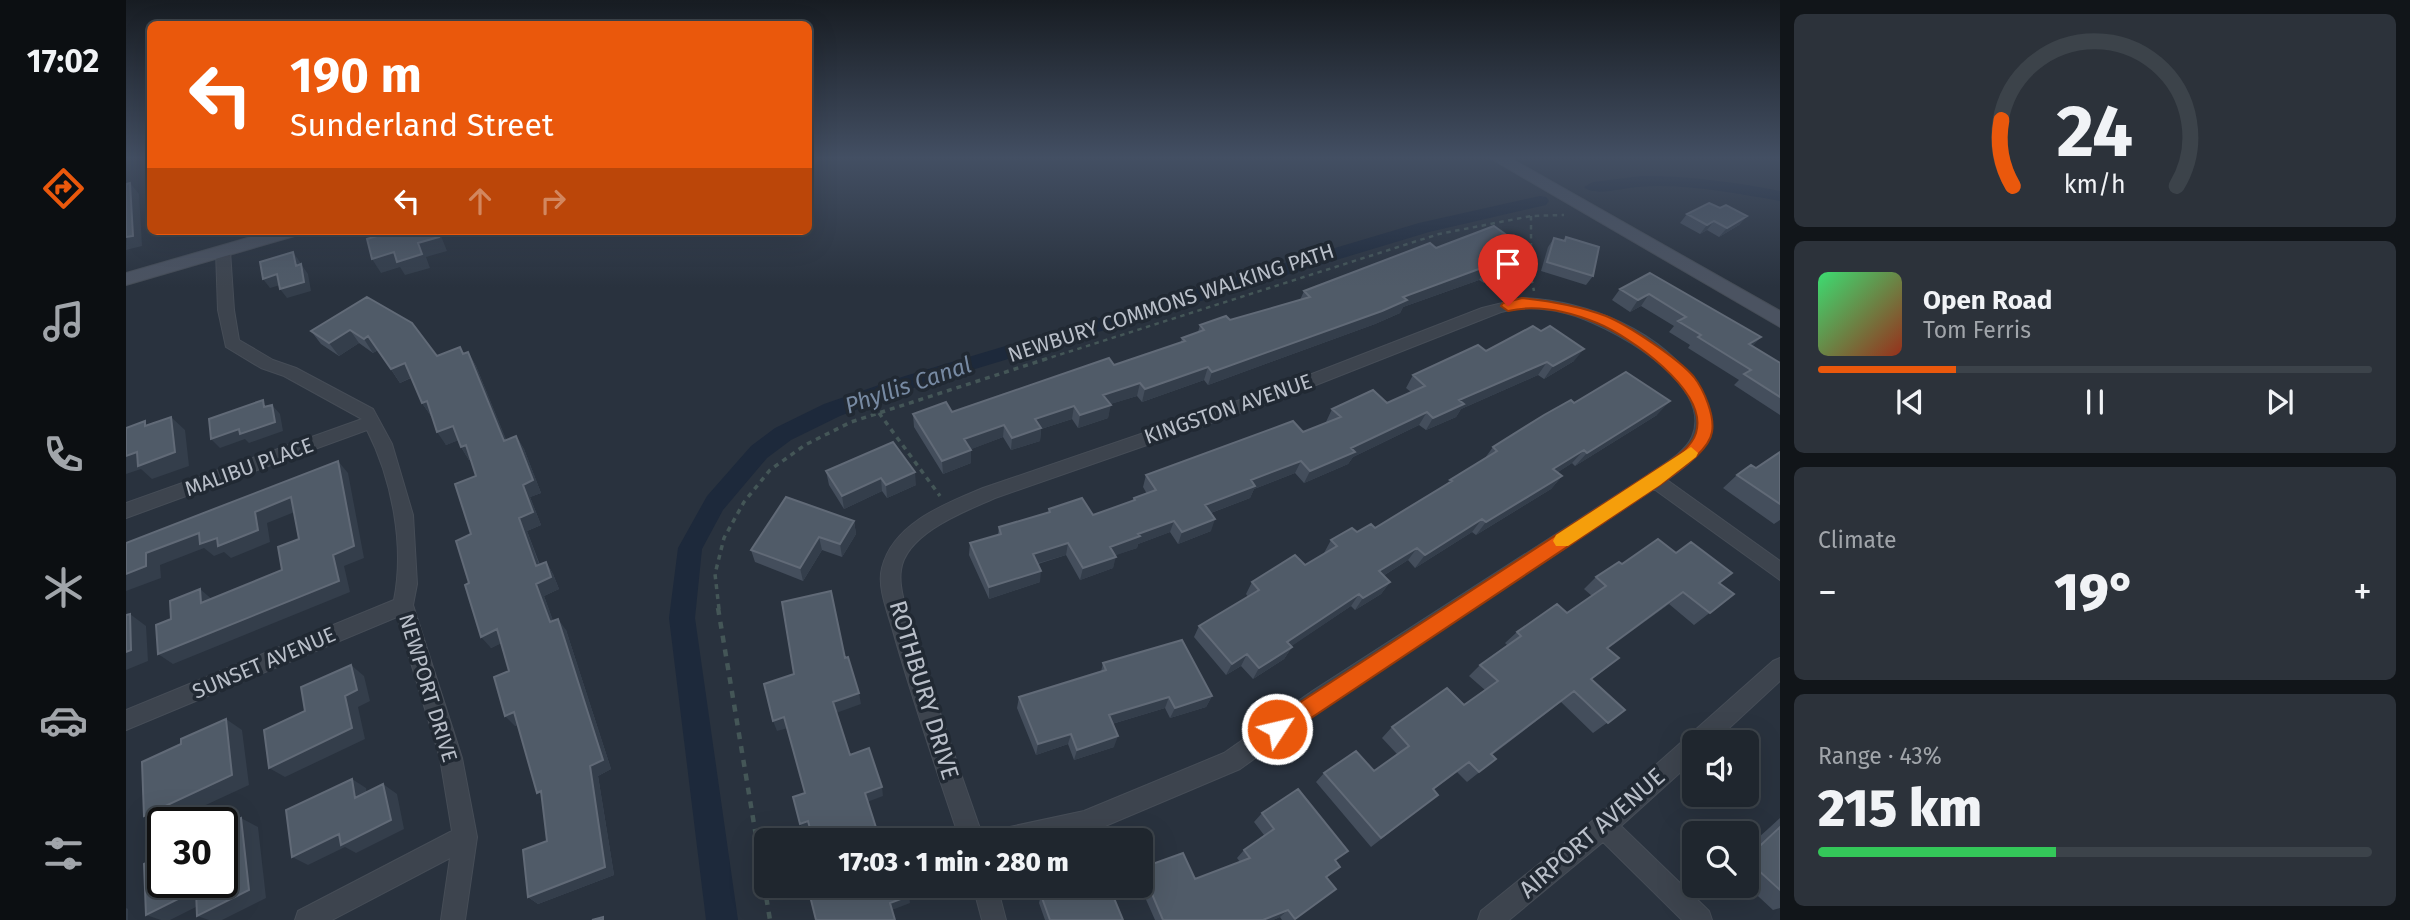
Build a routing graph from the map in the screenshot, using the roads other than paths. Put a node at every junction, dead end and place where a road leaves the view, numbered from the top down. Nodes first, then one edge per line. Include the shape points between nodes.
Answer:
1 (1573, 201) edge
2 (278, 235) edge
3 (223, 251) junction
4 (126, 279) edge
5 (1780, 320) edge
6 (372, 422) junction
7 (1654, 480) junction
8 (126, 511) edge
9 (905, 541) joint
10 (1780, 572) edge
11 (403, 605) junction
12 (1780, 668) edge
13 (126, 720) edge
14 (1711, 730) edge
15 (1682, 756) edge
16 (1604, 826) junction
17 (968, 828) edge
18 (1061, 828) edge
19 (465, 836) junction
20 (988, 898) edge
21 (307, 920) edge
22 (453, 920) edge
23 (994, 920) edge
24 (1490, 920) edge
25 (1700, 920) edge

1 - 5 main road
2 - 3 street
3 - 4 street
3 - 6 street, NEWPORT DRIVE via 232,343 367,413
6 - 8 street, MALIBU PLACE
6 - 11 street, NEWPORT DRIVE via 404,515 407,584
7 - 9 street, KINGSTON AVENUE via 1692,452 1704,433 1702,408 1689,381 1604,321 1560,307 1522,303 989,493 934,517
7 - 10 street
7 - 18 street via 1232,761 1084,823
9 - 17 street, ROTHBURY DRIVE via 889,572 902,629
11 - 13 street, SUNSET AVENUE
11 - 19 street, NEWPORT DRIVE via 451,758
12 - 14 street, AIRPORT AVENUE
15 - 16 street, AIRPORT AVENUE
16 - 24 street, AIRPORT AVENUE
16 - 25 street
19 - 21 street
19 - 22 street, NEWPORT DRIVE
20 - 23 street

